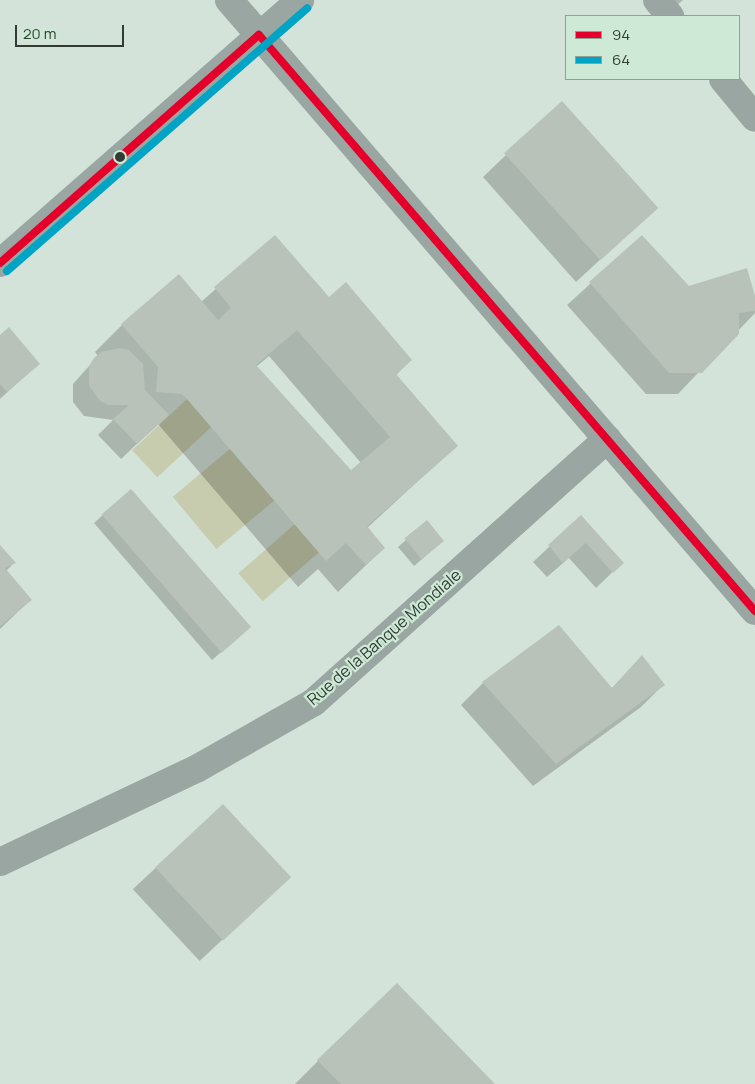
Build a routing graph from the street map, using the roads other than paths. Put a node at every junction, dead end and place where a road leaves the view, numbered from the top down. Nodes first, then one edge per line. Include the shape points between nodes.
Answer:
1 (229, 0) edge
2 (300, 0) edge
3 (657, 0) edge
4 (669, 15) edge
5 (259, 35) junction
6 (723, 80) edge
7 (755, 118) edge
8 (0, 263) edge
9 (607, 439) junction
10 (755, 611) edge
11 (0, 862) edge

1 - 5 street
2 - 5 street
3 - 4 street
5 - 8 street
5 - 9 street
6 - 7 street
9 - 10 street
9 - 11 street, Rue de la Banque Mondiale via 314,702 198,768

